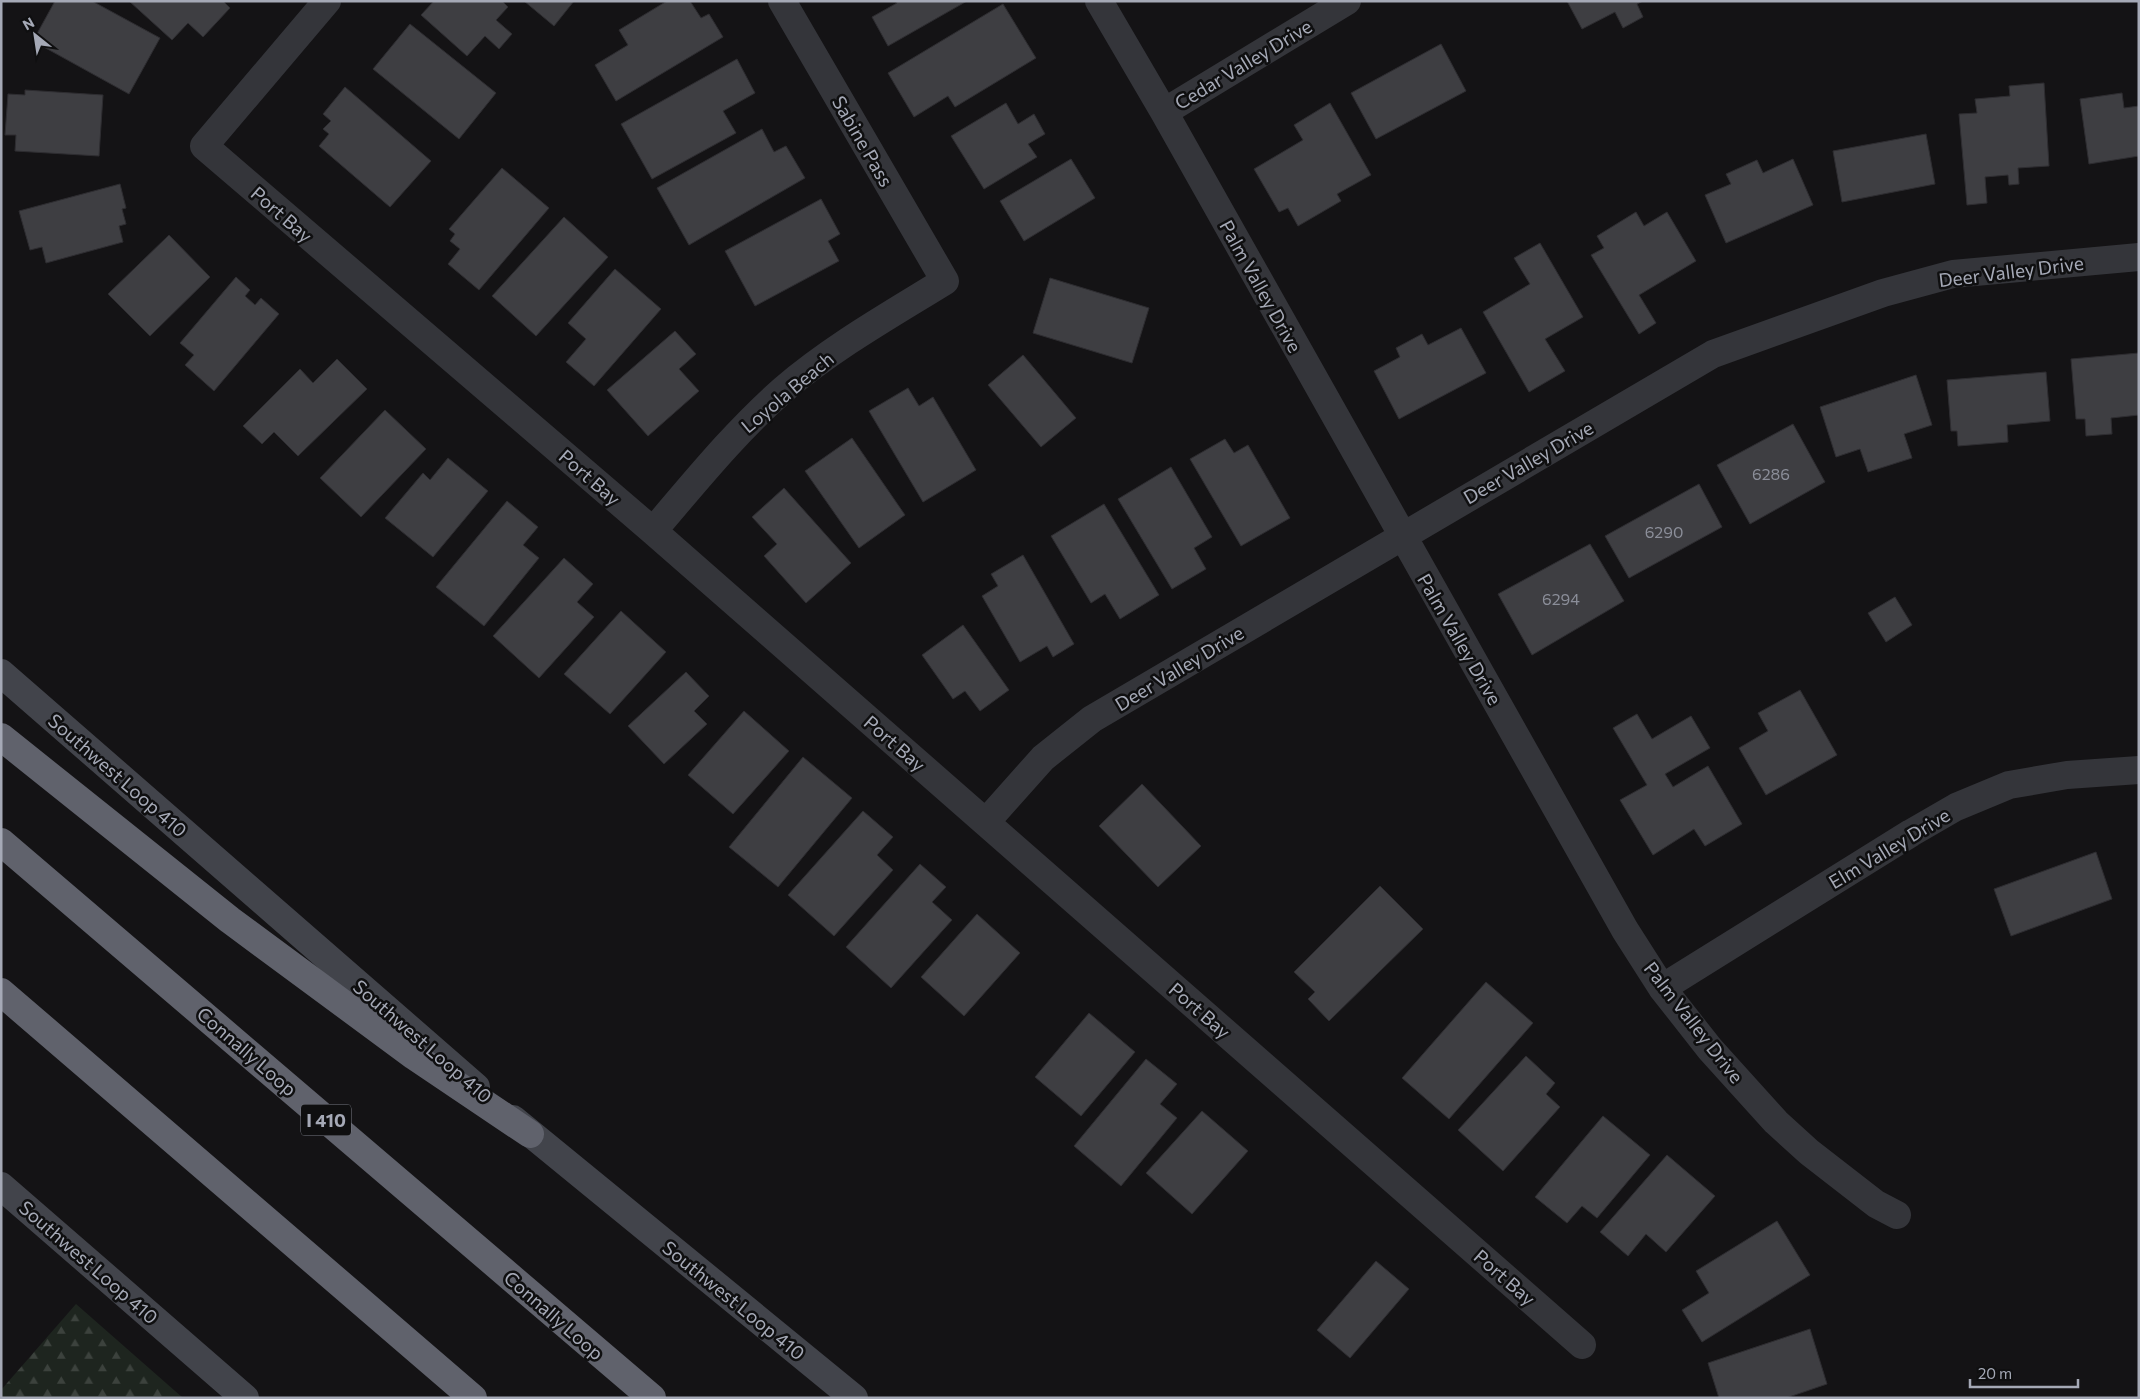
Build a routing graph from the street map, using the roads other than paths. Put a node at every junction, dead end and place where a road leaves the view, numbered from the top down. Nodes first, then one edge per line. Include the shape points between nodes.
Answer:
1 (327, 1) edge
2 (782, 1) edge
3 (1099, 1) edge
4 (1347, 1) edge
5 (1164, 112) junction
6 (2139, 258) edge
7 (945, 281) joint
8 (653, 531) junction
9 (1402, 536) junction
10 (1, 673) edge
11 (1, 737) edge
12 (2139, 770) edge
13 (986, 822) junction
14 (1, 842) edge
15 (1662, 988) junction
16 (1, 992) edge
17 (530, 1134) junction
18 (1, 1186) edge
19 (1897, 1215) dead end
20 (1582, 1345) dead end
21 (245, 1398) edge
22 (473, 1398) edge
23 (652, 1398) edge
24 (854, 1398) edge

1 - 8 street, Port Bay via 204,146
2 - 7 street, Sabine Pass
3 - 5 street, Palm Valley Drive
4 - 5 street, Cedar Valley Drive
5 - 9 street, Palm Valley Drive
6 - 9 street, Deer Valley Drive via 1953,274 1883,293 1713,354
7 - 8 street, Loyola Beach via 848,340 785,388 733,438
8 - 13 street, Port Bay
9 - 13 street, Deer Valley Drive via 1092,719 1043,758
9 - 15 street, Palm Valley Drive via 1625,930
10 - 17 main road, Southwest Loop 410
11 - 17 highway via 230,920 414,1056
12 - 15 street, Elm Valley Drive via 2067,775 2009,784 1956,807
13 - 20 street, Port Bay
14 - 23 highway, Connally Loop / I 410
15 - 19 street, Palm Valley Drive via 1776,1122 1876,1204
16 - 22 highway
17 - 24 main road, Southwest Loop 410
18 - 21 main road, Southwest Loop 410

